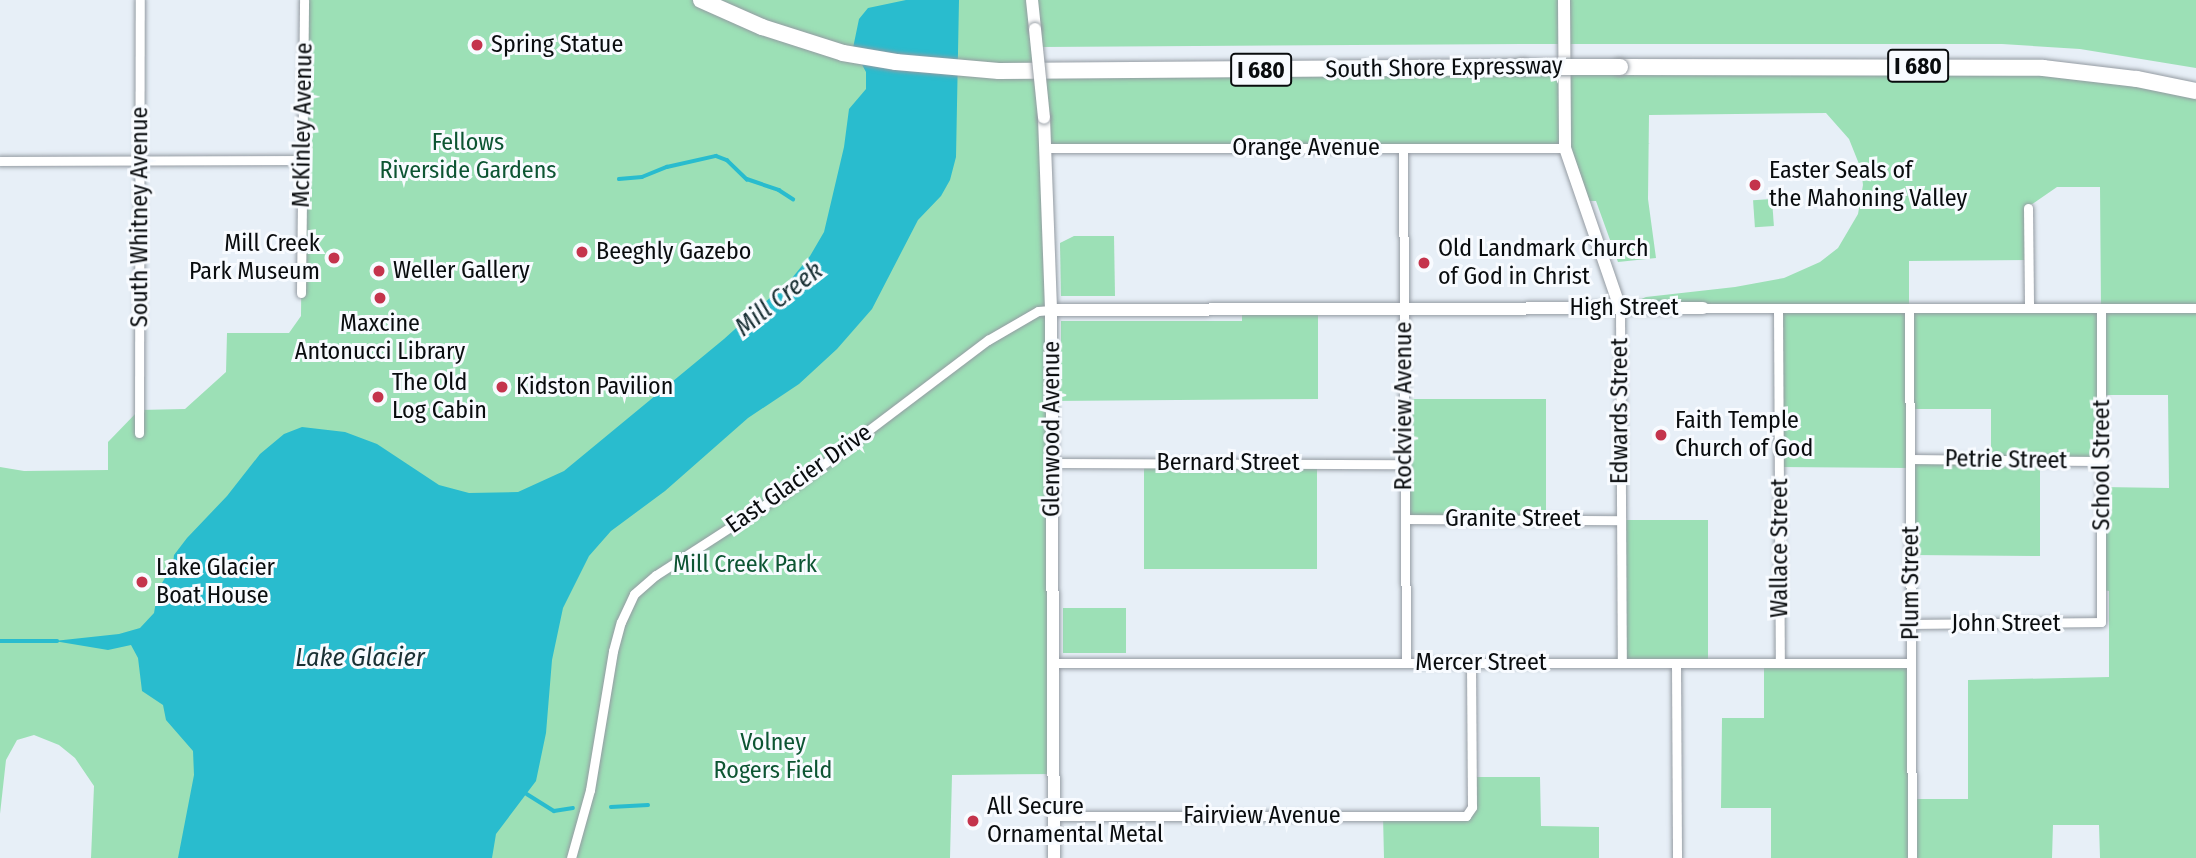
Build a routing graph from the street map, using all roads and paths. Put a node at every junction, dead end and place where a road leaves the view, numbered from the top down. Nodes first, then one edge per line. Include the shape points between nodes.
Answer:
1 (140, 0) edge
2 (304, 0) edge
3 (1032, 0) edge
4 (1564, 0) edge
5 (705, 2) edge
6 (2196, 91) edge
7 (1048, 148) junction
8 (1403, 148) junction
9 (1565, 148) junction
10 (303, 160) junction
11 (0, 161) edge
12 (140, 161) junction
13 (2028, 208) dead end
14 (301, 293) dead end
15 (1909, 307) junction
16 (1620, 308) junction
17 (1703, 308) joint
18 (1778, 308) junction
19 (2029, 308) junction
20 (2101, 308) junction
21 (2196, 308) edge
22 (1404, 309) junction
23 (1051, 310) junction
24 (139, 433) dead end
25 (1910, 459) junction
26 (2102, 461) junction
27 (1051, 463) junction
28 (1404, 464) junction
29 (1405, 519) junction
30 (1621, 520) junction
31 (2101, 622) joint
32 (1911, 624) junction
33 (1051, 663) junction
34 (1406, 663) junction
35 (1471, 663) junction
36 (1622, 663) junction
37 (1675, 663) junction
38 (1780, 663) junction
39 (1911, 663) junction
40 (1054, 816) junction
41 (570, 858) edge
42 (1054, 858) edge
43 (1677, 858) edge
44 (1912, 858) edge

1 - 12 street, South Whitney Avenue
2 - 10 street, McKinley Avenue
3 - 7 street, Glenwood Avenue, bridge
4 - 9 street, Edwards Street
5 - 6 highway, South Shore Expressway / I 680, bridge via 762,27 843,53 999,71 2043,68
7 - 8 street, Orange Avenue
7 - 23 street, Glenwood Avenue
8 - 9 street, Orange Avenue
8 - 22 street, Rockview Avenue
9 - 16 street, Edwards Street
10 - 12 street
10 - 14 street, McKinley Avenue
11 - 12 street
12 - 24 street, South Whitney Avenue
13 - 19 street
15 - 18 street, High Street
15 - 19 street, High Street
15 - 25 street, Plum Street
16 - 17 street, High Street
16 - 22 street, High Street
16 - 30 street, Edwards Street
17 - 18 street, High Street
18 - 38 street, Wallace Street
19 - 20 street, High Street
20 - 21 street, High Street
20 - 26 street, School Street
22 - 23 street, High Street
22 - 28 street, Rockview Avenue
23 - 27 street, Glenwood Avenue
23 - 41 street, East Glacier Drive via 1038,311 988,340 800,482 634,594 613,651 590,790
25 - 26 street, Petrie Street
25 - 32 street, Plum Street
26 - 31 street, School Street
27 - 28 street, Bernard Street
27 - 33 street, Glenwood Avenue
28 - 29 street, Rockview Avenue
29 - 30 street, Granite Street
29 - 34 street, Rockview Avenue
30 - 36 street, Edwards Street
31 - 32 street, John Street
32 - 39 street, Plum Street
33 - 34 street, Mercer Street
33 - 40 street, Glenwood Avenue
34 - 35 street, Mercer Street
35 - 36 street, Mercer Street
35 - 40 street, Fairview Avenue via 1469,813
36 - 37 street, Mercer Street
37 - 38 street, Mercer Street
37 - 43 street
38 - 39 street, Mercer Street
39 - 44 street, Plum Street
40 - 42 street, Glenwood Avenue

